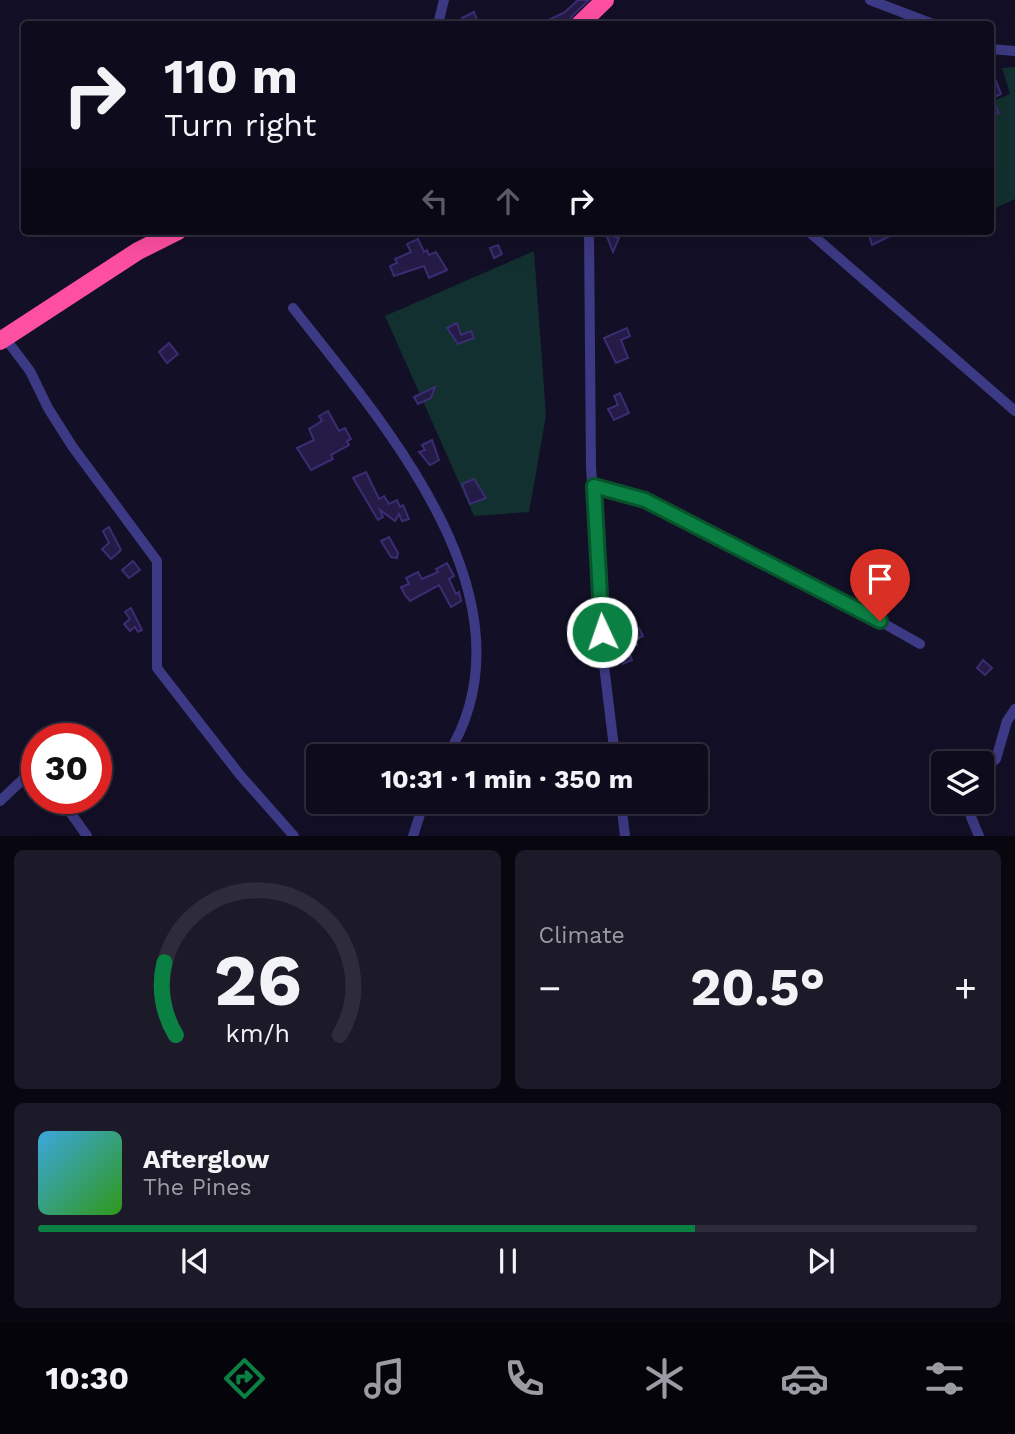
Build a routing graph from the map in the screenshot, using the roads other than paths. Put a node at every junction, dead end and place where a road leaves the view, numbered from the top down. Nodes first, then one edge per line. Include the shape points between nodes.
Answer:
1 (444, 0) edge
2 (870, 0) edge
3 (439, 21) edge
4 (925, 21) edge
5 (994, 48) edge
6 (1015, 51) edge
7 (170, 235) edge
8 (589, 235) edge
9 (813, 235) edge
10 (293, 308) dead end
11 (3, 340) edge
12 (1015, 411) edge
13 (594, 486) junction
14 (920, 644) dead end
15 (1015, 709) edge
16 (454, 744) edge
17 (614, 744) edge
18 (994, 761) edge
19 (21, 781) edge
20 (0, 801) edge
21 (72, 814) edge
22 (420, 814) edge
23 (622, 814) edge
24 (971, 814) edge
25 (87, 835) edge
26 (294, 835) edge
27 (413, 835) edge
28 (625, 835) edge
29 (979, 835) edge

1 - 3 street
2 - 4 street
5 - 6 street
7 - 11 highway
8 - 13 street
9 - 12 street
10 - 16 street via 396,440 433,503 462,570 472,611 476,671
11 - 26 street via 30,371 72,446 157,561 157,668 240,775
13 - 14 street via 645,500
13 - 17 street via 603,657
15 - 18 street
19 - 20 street
21 - 25 street
22 - 27 street
23 - 28 street
24 - 29 street

